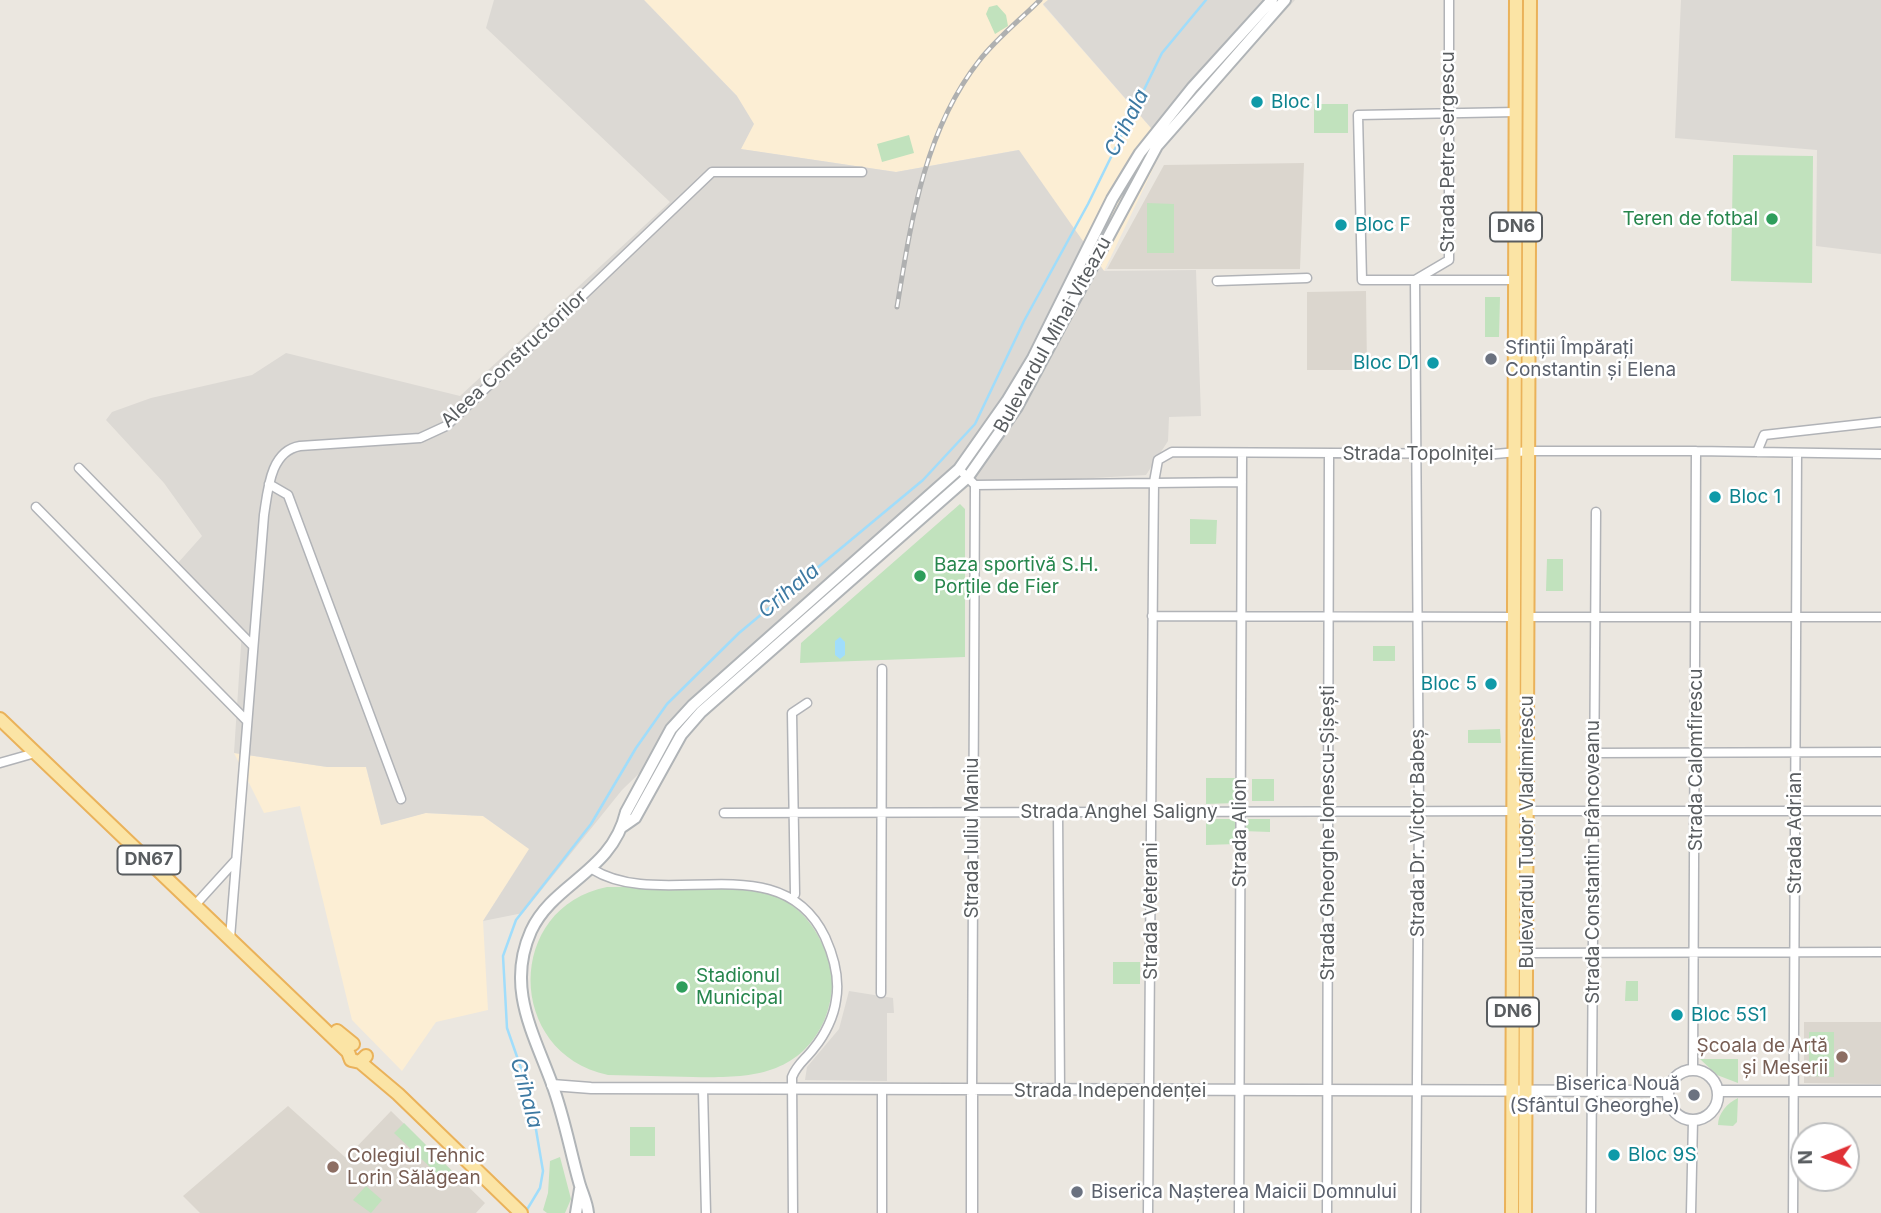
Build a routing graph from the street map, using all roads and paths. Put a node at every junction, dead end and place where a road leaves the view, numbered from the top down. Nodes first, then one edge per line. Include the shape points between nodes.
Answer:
1 (1272, 0) edge
2 (1285, 0) edge
3 (1449, 0) edge
4 (1516, 0) edge
5 (1530, 0) edge
6 (1228, 57) junction
7 (1516, 112) junction
8 (1449, 114) junction
9 (862, 172) dead end
10 (1307, 278) dead end
11 (1415, 280) junction
12 (1515, 280) junction
13 (1217, 281) dead end
14 (1881, 422) edge
15 (1529, 451) junction
16 (1696, 451) junction
17 (1757, 452) junction
18 (1242, 453) junction
19 (1329, 453) junction
20 (1415, 453) junction
21 (1797, 453) junction
22 (1515, 454) junction
23 (1881, 454) edge
24 (79, 468) dead end
25 (967, 477) junction
26 (1154, 482) junction
27 (1242, 482) junction
28 (269, 484) junction
29 (36, 506) dead end
30 (1596, 512) dead end
31 (1242, 615) junction
32 (1153, 616) junction
33 (1419, 616) junction
34 (1328, 617) junction
35 (1522, 617) junction
36 (1696, 617) junction
37 (1796, 617) junction
38 (1881, 617) edge
39 (1595, 618) junction
40 (253, 646) junction
41 (882, 669) dead end
42 (807, 703) dead end
43 (0, 719) edge
44 (246, 720) junction
45 (1696, 751) junction
46 (1795, 751) junction
47 (35, 752) junction
48 (1594, 752) junction
49 (1881, 752) edge
50 (0, 763) edge
51 (401, 799) dead end
52 (1521, 811) junction
53 (1796, 811) junction
54 (1881, 811) edge
55 (883, 812) junction
56 (972, 812) junction
57 (1058, 812) junction
58 (1151, 812) junction
59 (1240, 812) junction
60 (1326, 812) junction
61 (1419, 812) junction
62 (1594, 812) junction
63 (1696, 812) junction
64 (724, 813) dead end
65 (793, 813) junction
66 (235, 862) junction
67 (592, 869) junction
68 (795, 894) dead end
69 (195, 905) junction
70 (230, 938) junction
71 (1695, 951) junction
72 (1795, 951) junction
73 (1593, 952) junction
74 (1881, 952) edge
75 (1526, 953) junction
76 (881, 993) dead end
77 (1693, 1069) junction
78 (552, 1085) junction
79 (703, 1089) junction
80 (792, 1090) junction
81 (882, 1090) junction
82 (1327, 1090) junction
83 (1416, 1090) junction
84 (1513, 1090) junction
85 (1527, 1090) junction
86 (972, 1091) junction
87 (1150, 1091) junction
88 (1238, 1091) junction
89 (1592, 1091) junction
90 (1668, 1091) junction
91 (1718, 1091) junction
92 (1794, 1091) junction
93 (1881, 1091) edge
94 (1060, 1092) junction
95 (1693, 1120) junction
96 (580, 1186) junction
97 (518, 1209) edge
98 (576, 1213) edge
99 (588, 1213) edge
100 (706, 1213) edge
101 (793, 1213) edge
102 (882, 1213) edge
103 (972, 1213) edge
104 (1148, 1213) edge
105 (1239, 1213) edge
106 (1327, 1213) edge
107 (1416, 1213) edge
108 (1512, 1213) edge
109 (1525, 1213) edge
110 (1591, 1213) edge
111 (1691, 1213) edge
112 (1793, 1213) edge

1 - 6 main road, Bulevardul Mihai Viteazu
2 - 6 main road, Bulevardul Mihai Viteazu
3 - 8 street, Strada Petre Sergescu
4 - 7 main road, DN6
5 - 15 main road, DN6
6 - 25 main road, Bulevardul Mihai Viteazu via 1140,153 1112,199 1017,407
7 - 8 street
7 - 12 main road, DN6
8 - 11 street, Strada Petre Sergescu via 1449,260
8 - 11 street via 1358,115 1362,279
9 - 28 street, Aleea Constructorilor via 712,172 446,426 420,438 291,448 278,461
10 - 13 street
11 - 12 street
11 - 20 street
12 - 22 main road, DN6
14 - 17 street via 1764,435
15 - 16 street, Strada Topolniței
15 - 22 street, Strada Topolniței
15 - 35 main road, Bulevardul Tudor Vladimirescu / DN6
16 - 17 street, Strada Topolniței
16 - 36 street, Strada Calomfirescu
17 - 21 street, Strada Topolniței
18 - 19 street, Strada Topolniței
18 - 26 street, Strada Topolniței via 1164,455 1155,466
18 - 27 street, Strada Alion
19 - 20 street, Strada Topolniței
19 - 34 street, Strada Gheorghe Ionescu-Șișești
20 - 22 street, Strada Topolniței
20 - 33 street, Strada Dr. Victor Babeș
21 - 23 street, Strada Topolniței
21 - 37 street, Strada Adrian
22 - 35 main road, Bulevardul Tudor Vladimirescu / DN6
24 - 40 street
25 - 26 street
25 - 56 street, Strada Iuliu Maniu
25 - 67 main road, Bulevardul Mihai Viteazu via 693,705 671,729 622,827
26 - 27 street
26 - 32 street, Strada Veterani
27 - 31 street, Strada Alion
28 - 40 street, Aleea Constructorilor
28 - 51 street via 288,495
29 - 44 street
30 - 39 street, Strada Constantin Brâncoveanu
31 - 32 street
31 - 34 street
31 - 59 street, Strada Alion
32 - 58 street, Strada Veterani
33 - 34 street
33 - 35 street
33 - 61 street, Strada Dr. Victor Babeș
34 - 60 street, Strada Gheorghe Ionescu-Șișești
35 - 39 street
35 - 52 main road, Bulevardul Tudor Vladimirescu / DN6
36 - 37 street
36 - 39 street
36 - 45 street, Strada Calomfirescu
37 - 38 street
37 - 46 street, Strada Adrian
39 - 48 street, Strada Constantin Brâncoveanu
40 - 44 street, Aleea Constructorilor
41 - 55 street
42 - 65 street via 792,713
43 - 47 main road, DN67
44 - 66 street, Aleea Constructorilor
45 - 46 street
45 - 48 street
45 - 63 street, Strada Calomfirescu
46 - 49 street
46 - 53 street, Strada Adrian
47 - 50 street
47 - 69 main road, DN67
48 - 62 street, Strada Constantin Brâncoveanu
52 - 61 street, Strada Anghel Saligny
52 - 62 street, Strada Anghel Saligny
52 - 75 main road, Bulevardul Tudor Vladimirescu / DN6
52 - 84 main road, Bulevardul Tudor Vladimirescu / DN6
53 - 54 street, Strada Anghel Saligny
53 - 63 street, Strada Anghel Saligny
53 - 72 street, Strada Adrian
55 - 56 street, Strada Anghel Saligny
55 - 65 street, Strada Anghel Saligny
55 - 76 street
56 - 57 street, Strada Anghel Saligny
56 - 86 street, Strada Iuliu Maniu
57 - 58 street, Strada Anghel Saligny
57 - 94 street
58 - 59 street, Strada Anghel Saligny
58 - 87 street, Strada Veterani
59 - 60 street, Strada Anghel Saligny
59 - 88 street, Strada Alion
60 - 61 street, Strada Anghel Saligny
60 - 82 street, Strada Gheorghe Ionescu-Șișești
61 - 83 street, Strada Dr. Victor Babeș
62 - 63 street, Strada Anghel Saligny
62 - 73 street, Strada Constantin Brâncoveanu
63 - 71 street, Strada Calomfirescu
64 - 65 street, Strada Anghel Saligny
65 - 68 street
66 - 69 street
66 - 70 street, Aleea Constructorilor
67 - 78 main road, Bulevardul Mihai Viteazu via 542,914 523,957 521,1002
67 - 80 street via 626,883 771,889 805,909 829,945 838,982 823,1035 795,1069
69 - 70 main road, DN67
70 - 97 main road, DN67 via 351,1048 364,1046 363,1059
71 - 72 street
71 - 73 street
71 - 77 street, Strada Calomfirescu
72 - 74 street
72 - 92 street, Strada Adrian
73 - 75 street
73 - 89 street, Strada Constantin Brâncoveanu
75 - 85 main road, Bulevardul Tudor Vladimirescu / DN6
77 - 90 street via 1674,1078
77 - 91 street via 1712,1078
78 - 79 street, Strada Independenței
78 - 96 main road, Bulevardul Mihai Viteazu
79 - 80 street, Strada Independenței
79 - 100 street
80 - 81 street, Strada Independenței
80 - 101 street
81 - 86 street, Strada Independenței
81 - 102 street
82 - 83 street, Strada Independenței
82 - 88 street, Strada Independenței
82 - 106 street, Strada Gheorghe Ionescu-Șișești
83 - 84 street, Strada Independenței
83 - 107 street, Strada Dr. Victor Babeș
84 - 85 street, Strada Independenței
84 - 108 main road, Bulevardul Tudor Vladimirescu / DN6
85 - 89 street, Strada Independenței
85 - 109 main road, Bulevardul Tudor Vladimirescu / DN6
86 - 94 street, Strada Independenței
86 - 103 street, Strada Iuliu Maniu
87 - 88 street, Strada Independenței
87 - 94 street, Strada Independenței
87 - 104 street, Strada Veterani
88 - 105 street, Strada Alion
89 - 90 street, Strada Independenței
89 - 110 street, Strada Constantin Brâncoveanu
90 - 95 street via 1671,1108
91 - 92 street
91 - 95 street via 1715,1108
92 - 93 street
92 - 112 street, Strada Adrian
95 - 111 street
96 - 98 main road, Bulevardul Mihai Viteazu
96 - 99 main road, Bulevardul Mihai Viteazu

